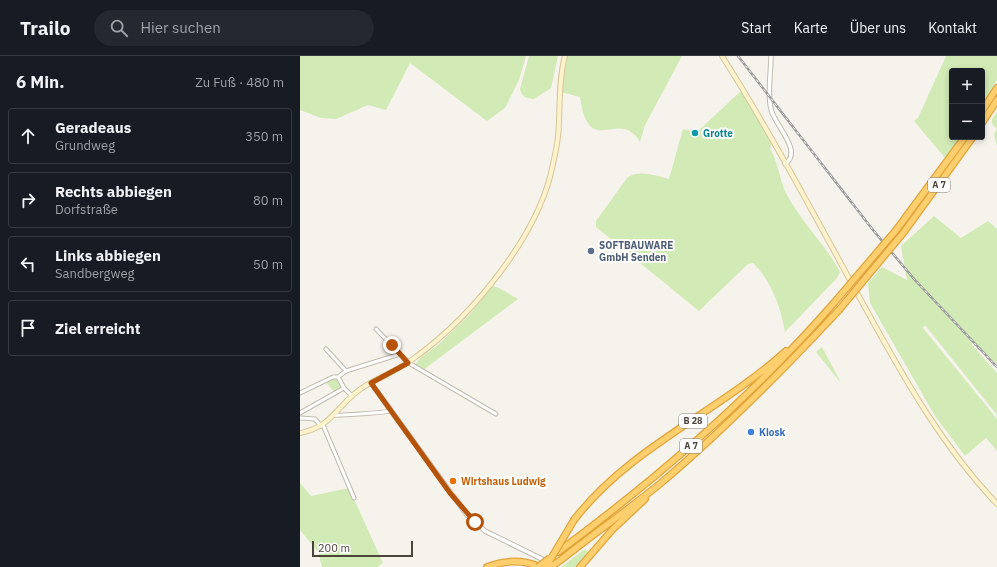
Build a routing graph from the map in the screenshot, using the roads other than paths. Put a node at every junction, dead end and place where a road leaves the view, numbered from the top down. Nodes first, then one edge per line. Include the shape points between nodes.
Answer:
1 (565, 56) edge
2 (722, 56) edge
3 (771, 56) edge
4 (997, 88) edge
5 (997, 100) edge
6 (985, 106) edge
7 (985, 118) edge
8 (963, 140) edge
9 (971, 140) edge
10 (785, 164) junction
11 (812, 328) junction
12 (376, 329) dead end
13 (326, 348) dead end
14 (400, 354) junction
15 (408, 363) junction
16 (346, 371) junction
17 (338, 377) junction
18 (371, 383) junction
19 (344, 388) junction
20 (300, 394) edge
21 (352, 396) junction
22 (390, 411) junction
23 (300, 413) edge
24 (496, 414) dead end
25 (335, 415) junction
26 (300, 418) edge
27 (322, 425) junction
28 (300, 433) edge
29 (660, 483) junction
30 (354, 498) dead end
31 (997, 504) edge
32 (486, 567) edge
33 (539, 567) edge
34 (546, 567) edge
35 (551, 567) edge
36 (555, 567) edge
37 (580, 567) edge

1 - 15 main road via 553,165 536,213 520,242 492,281 455,323
2 - 10 main road
3 - 10 street via 771,111 792,149 791,158
4 - 6 highway
5 - 7 highway
8 - 11 highway, A 7, bridge via 897,229
9 - 29 highway, A 7, bridge via 904,232 839,310 753,399
10 - 31 main road via 922,408 954,455
11 - 33 highway, A 7, bridge via 704,436 641,489
11 - 34 highway, B 28, bridge via 740,389 641,456 597,494 574,520
12 - 14 street
13 - 16 street
14 - 15 street
14 - 16 street
15 - 18 main road
15 - 24 street
16 - 17 street
17 - 19 street
17 - 20 street via 332,377
18 - 21 main road
18 - 22 street
19 - 21 street
19 - 23 street
21 - 25 main road
22 - 25 street
22 - 36 street via 471,518 485,531
25 - 27 main road
26 - 27 street via 314,419
27 - 28 main road
27 - 30 street
29 - 35 highway, A 7, bridge
29 - 37 highway via 613,529
32 - 33 highway, A 7 via 511,561 530,562

